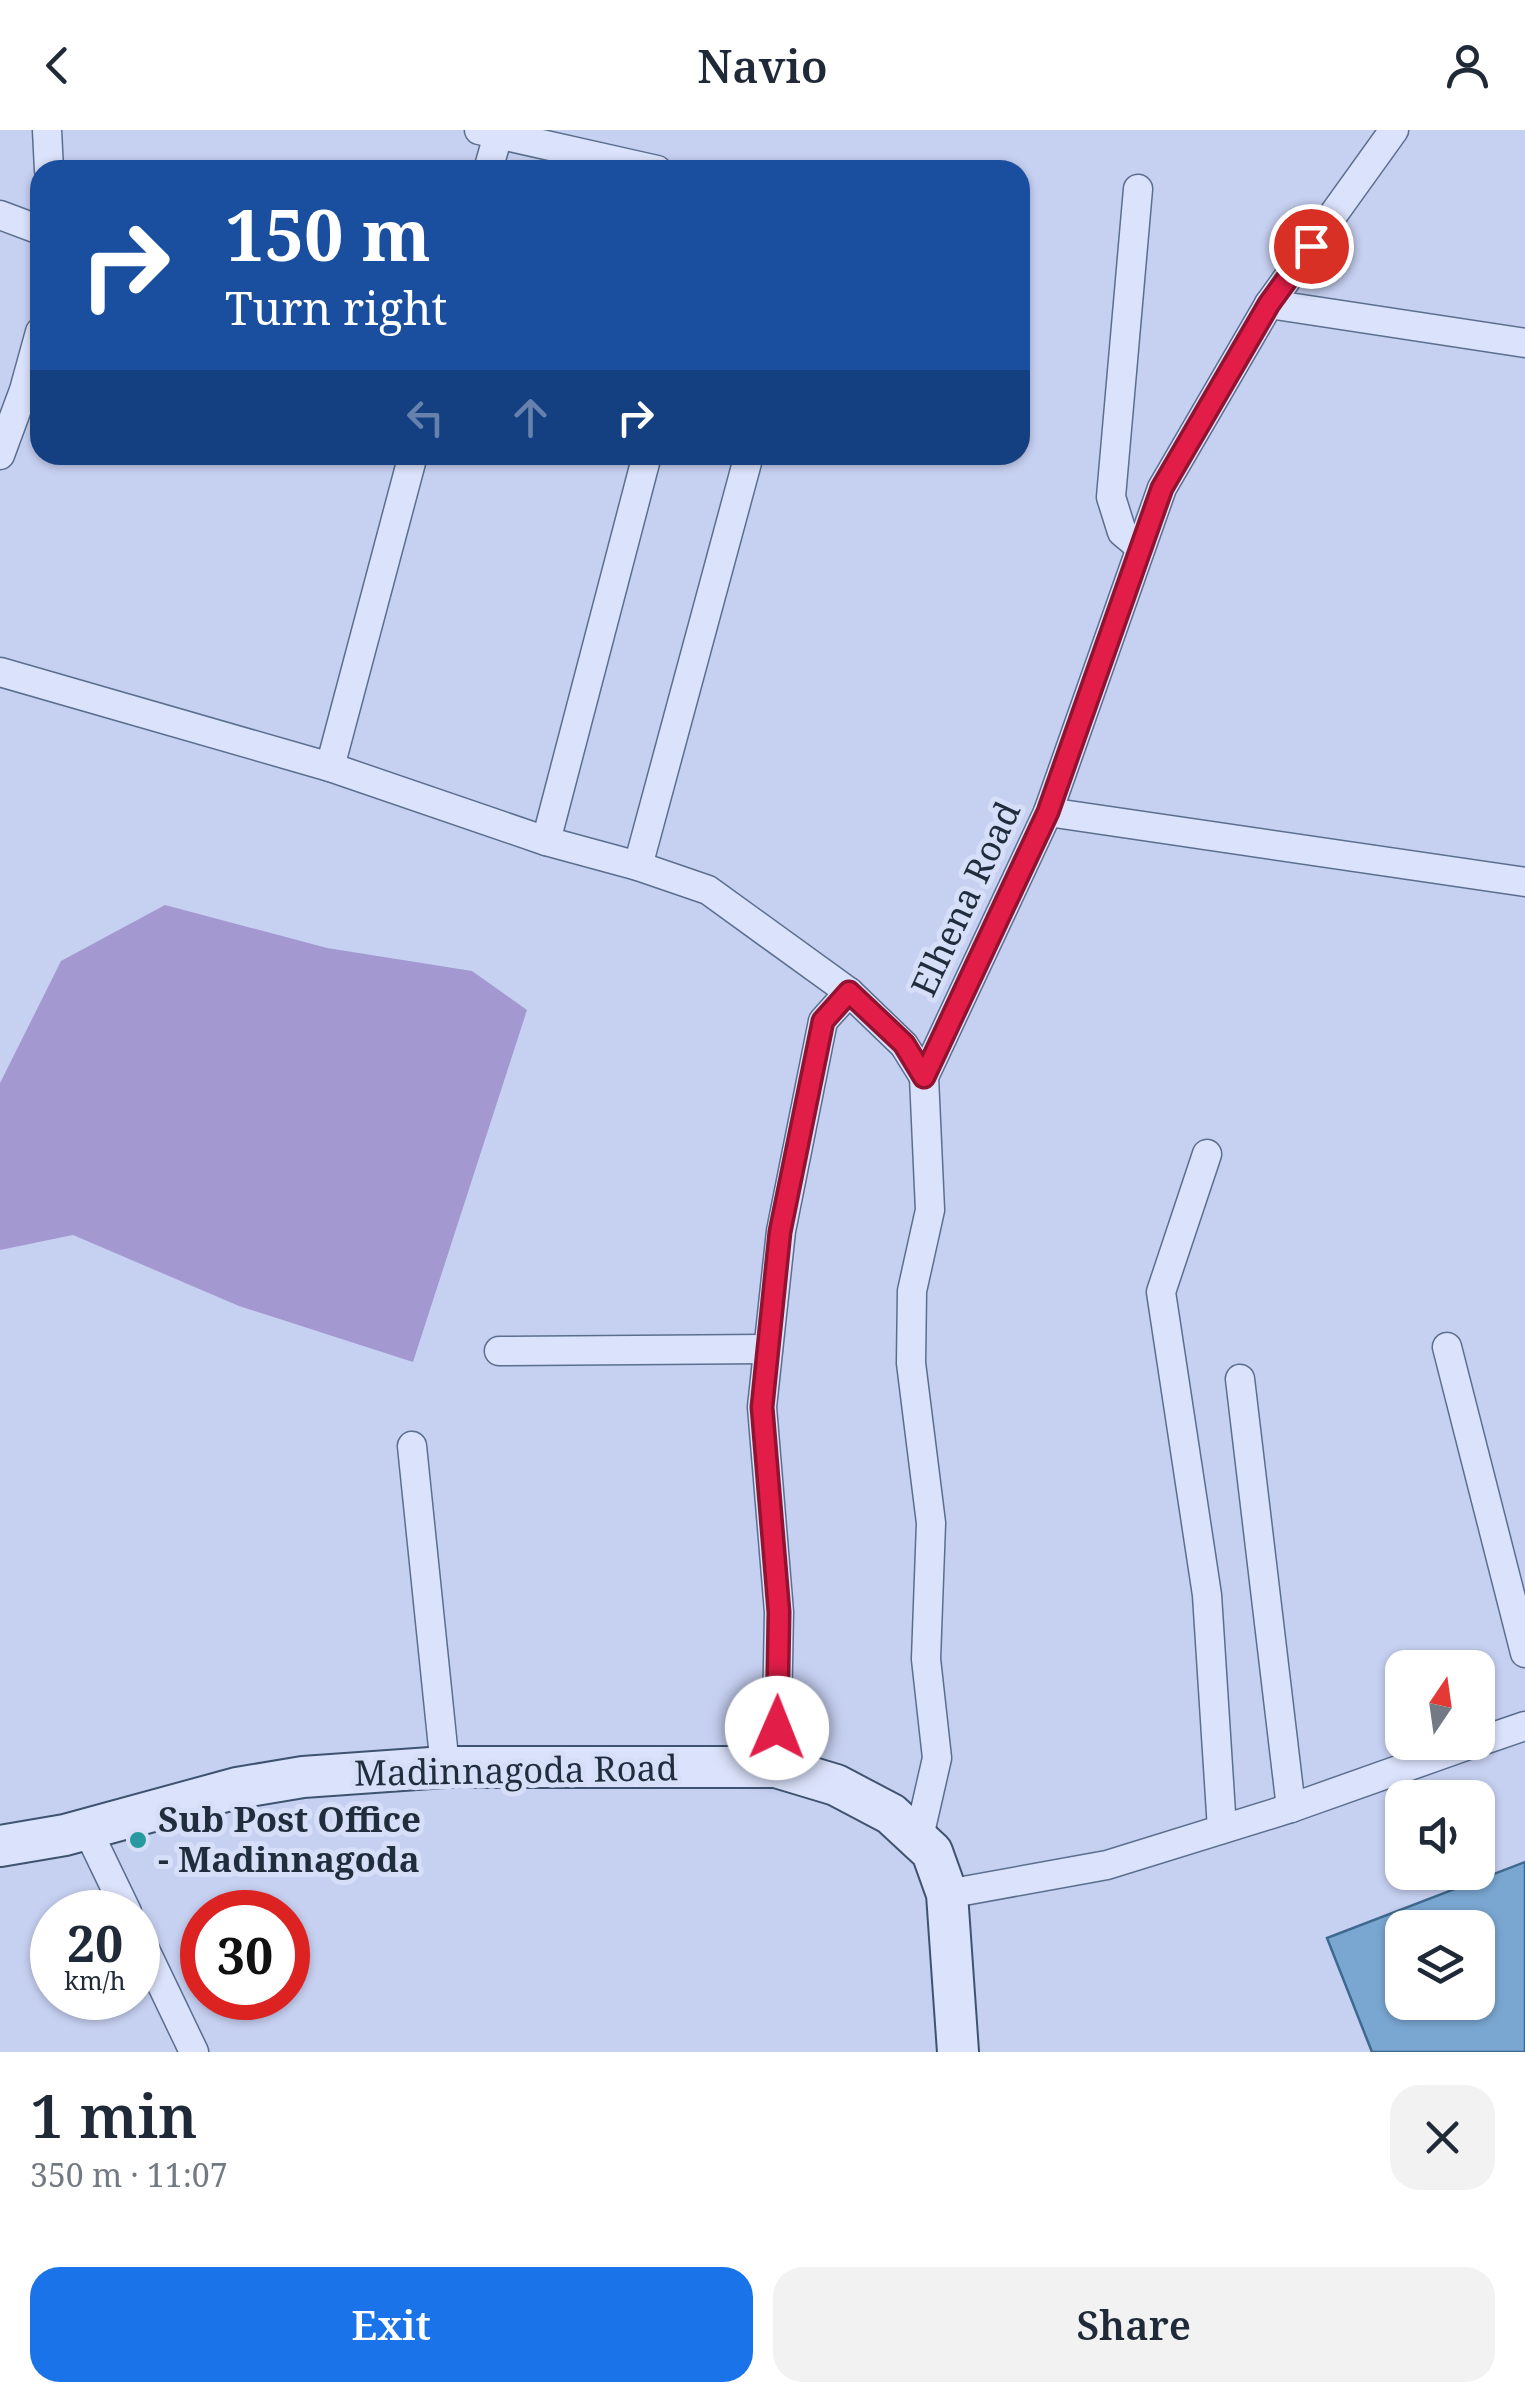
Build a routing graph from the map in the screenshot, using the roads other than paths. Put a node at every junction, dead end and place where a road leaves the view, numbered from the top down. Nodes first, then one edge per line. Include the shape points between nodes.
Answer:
1 (47, 130) edge
2 (1394, 130) edge
3 (488, 132) edge
4 (48, 160) edge
5 (488, 160) edge
6 (613, 160) edge
7 (1138, 189) dead end
8 (0, 215) edge
9 (30, 226) edge
10 (1269, 304) junction
11 (1525, 342) edge
12 (30, 368) edge
13 (0, 455) edge
14 (410, 465) edge
15 (644, 465) edge
16 (746, 465) edge
17 (1140, 548) junction
18 (0, 672) edge
19 (330, 767) junction
20 (1048, 812) junction
21 (546, 841) junction
22 (638, 866) junction
23 (1525, 882) edge
24 (849, 992) junction
25 (924, 1077) junction
26 (1206, 1154) dead end
27 (1447, 1347) dead end
28 (768, 1349) junction
29 (499, 1351) dead end
30 (1240, 1379) dead end
31 (412, 1446) dead end
32 (1525, 1653) edge
33 (1525, 1726) edge
34 (1495, 1736) edge
35 (1426, 1760) edge
36 (776, 1767) junction
37 (445, 1768) junction
38 (1291, 1808) junction
39 (87, 1829) junction
40 (1222, 1829) junction
41 (919, 1836) junction
42 (0, 1846) edge
43 (116, 1890) edge
44 (947, 1894) junction
45 (160, 1981) edge
46 (194, 2052) edge
47 (958, 2052) edge

1 - 4 street
2 - 10 street, Elhena Road
3 - 5 street
3 - 6 street
7 - 17 street via 1111,497 1122,532
8 - 9 street
10 - 11 street
10 - 17 street, Elhena Road via 1162,488
12 - 13 street
14 - 19 street
15 - 21 street
16 - 22 street
17 - 20 street, Elhena Road
18 - 19 street
19 - 21 street
20 - 23 street
20 - 25 street, Elhena Road
21 - 22 street
22 - 24 street via 708,890
24 - 25 street via 904,1044
24 - 28 street via 823,1021 780,1232
25 - 41 street, Elhena Road via 930,1210 912,1291 912,1363 931,1523 926,1659 937,1758
26 - 40 street via 1161,1292 1207,1595
27 - 32 street
28 - 29 street
28 - 36 street via 762,1407 779,1612
30 - 38 street
31 - 37 street
33 - 34 street
35 - 38 street
36 - 37 street, Madinnagoda Road
36 - 41 street, Madinnagoda Road via 836,1786
37 - 39 street, Madinnagoda Road via 272,1781
38 - 40 street
39 - 42 street, Madinnagoda Road
39 - 43 street
40 - 44 street via 1108,1865
41 - 44 street, Madinnagoda Road via 942,1872
44 - 47 street, Madinnagoda Road
45 - 46 street

